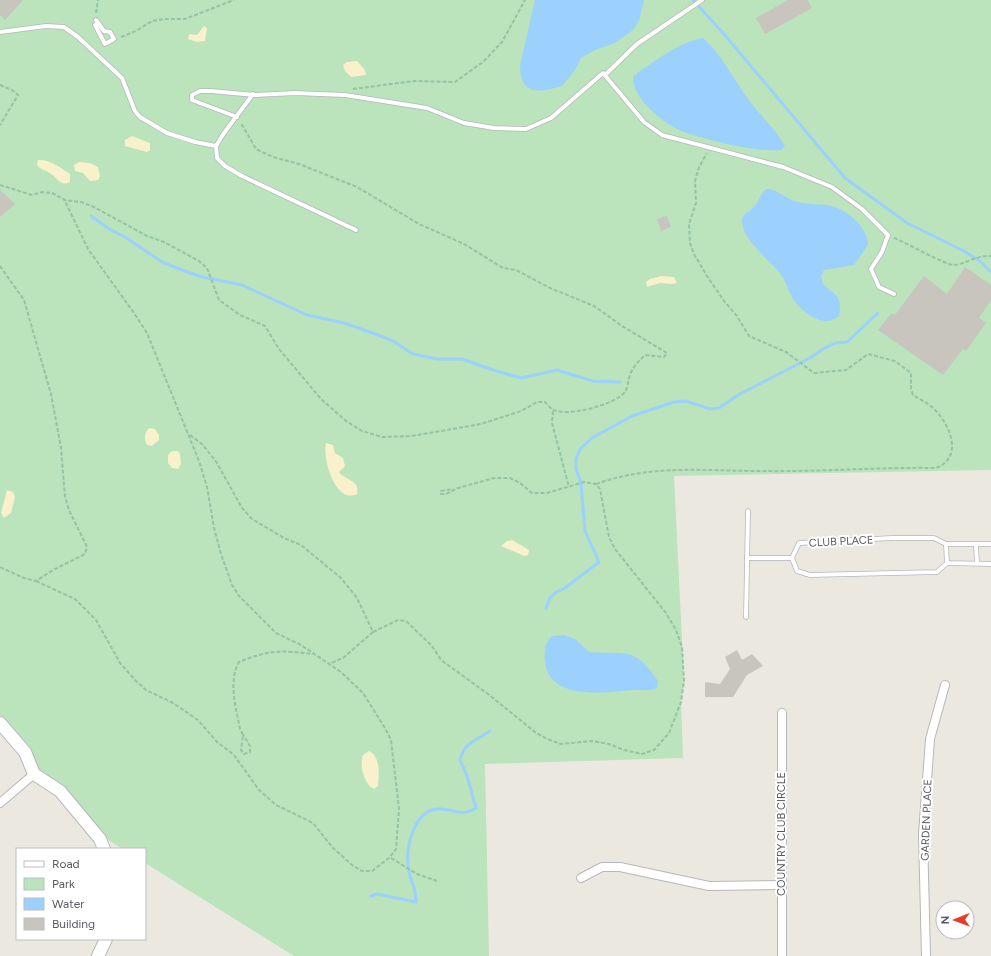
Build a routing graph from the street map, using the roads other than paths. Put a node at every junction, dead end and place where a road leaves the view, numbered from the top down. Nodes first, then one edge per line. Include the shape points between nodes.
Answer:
1 (702, 0) edge
2 (0, 32) edge
3 (114, 39) joint
4 (605, 76) junction
5 (253, 94) junction
6 (237, 117) junction
7 (216, 146) junction
8 (356, 230) dead end
9 (894, 294) dead end
10 (748, 511) dead end
11 (946, 544) junction
12 (991, 544) edge
13 (976, 545) junction
14 (748, 558) junction
15 (792, 558) junction
16 (977, 562) junction
17 (947, 563) junction
18 (991, 564) edge
19 (746, 617) dead end
20 (945, 685) dead end
21 (782, 713) dead end
22 (0, 723) edge
23 (34, 774) junction
24 (0, 803) edge
25 (104, 848) edge
26 (581, 878) dead end
27 (781, 885) junction
28 (106, 940) edge
29 (98, 956) edge
30 (782, 956) edge
31 (926, 956) edge

1 - 4 lane via 637,44
2 - 7 lane via 46,26 64,27 122,78 135,111 140,117 167,133
3 - 3 lane via 105,44 96,22 104,31 110,32
4 - 5 lane via 603,73 589,83 551,118 526,129 471,124 428,108 345,95
4 - 9 lane via 644,122 662,135 783,167 832,187 862,209 888,235 882,252 871,269 879,287
5 - 6 lane
5 - 6 lane via 200,91 192,95 192,100 200,104
6 - 7 lane
7 - 8 lane via 217,158 225,166
10 - 14 lane
11 - 13 lane, CLUB PLACE
11 - 15 lane, CLUB PLACE via 934,538 799,543
11 - 17 lane
12 - 13 lane, CLUB PLACE
13 - 16 lane
14 - 15 lane
14 - 19 lane
15 - 17 lane via 797,572 810,575 937,572
16 - 17 lane
16 - 18 lane
20 - 31 street, GARDEN PLACE via 930,739 924,826
21 - 27 street, COUNTRY CLUB CIRCLE
22 - 23 street via 25,752
23 - 24 street
23 - 25 street via 60,791 100,839
26 - 27 street via 602,867 620,867 709,886
27 - 30 street, COUNTRY CLUB CIRCLE
28 - 29 street

